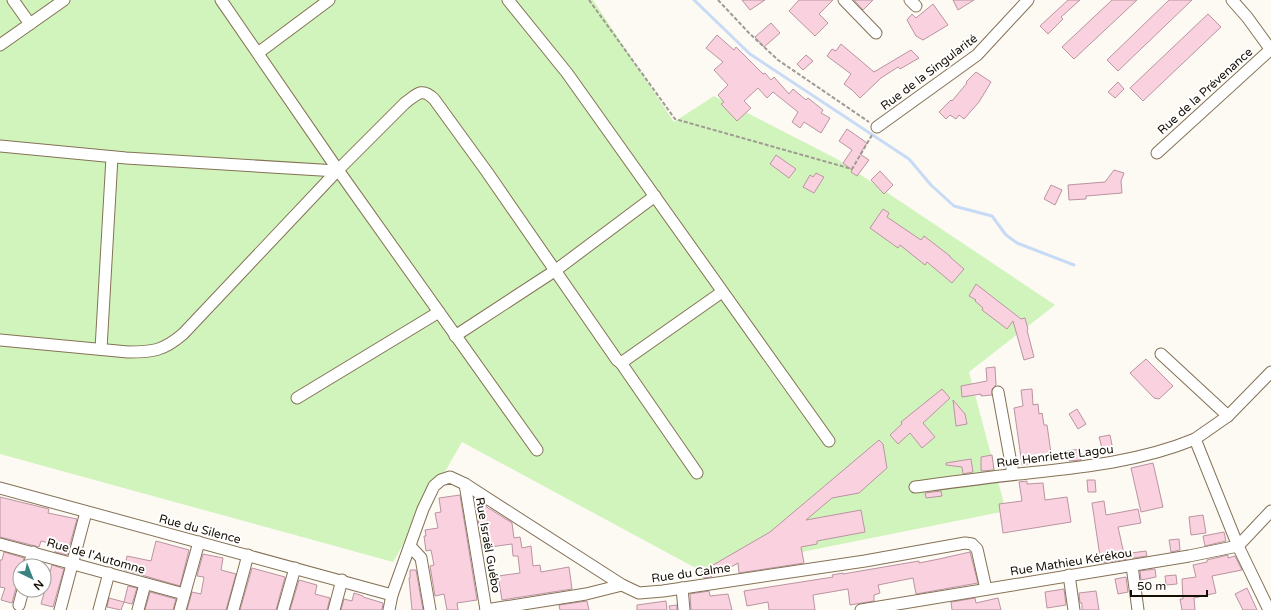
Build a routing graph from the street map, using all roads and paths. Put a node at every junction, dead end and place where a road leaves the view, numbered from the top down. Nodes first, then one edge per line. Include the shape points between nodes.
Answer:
1 (13, 0) edge
2 (64, 0) edge
3 (221, 0) edge
4 (329, 0) edge
5 (508, 0) edge
6 (589, 0) edge
7 (718, 0) edge
8 (844, 0) edge
9 (1028, 0) edge
10 (1232, 0) edge
11 (30, 24) junction
12 (876, 33) dead end
13 (0, 44) edge
14 (1271, 50) edge
15 (258, 53) junction
16 (877, 127) junction
17 (0, 146) edge
18 (1158, 153) dead end
19 (112, 157) junction
20 (338, 171) junction
21 (655, 196) junction
22 (556, 270) junction
23 (722, 292) junction
24 (439, 312) junction
25 (455, 336) junction
26 (0, 340) edge
27 (101, 349) junction
28 (1162, 354) dead end
29 (621, 363) junction
30 (1271, 372) edge
31 (998, 392) dead end
32 (297, 398) dead end
33 (1228, 416) junction
34 (1195, 439) junction
35 (829, 441) dead end
36 (537, 450) dead end
37 (697, 473) dead end
38 (1013, 474) junction
39 (465, 484) junction
40 (916, 487) dead end
41 (0, 488) edge
42 (1271, 511) edge
43 (86, 512) junction
44 (199, 542) junction
45 (0, 544) edge
46 (410, 546) junction
47 (1238, 546) junction
48 (33, 552) junction
49 (248, 555) junction
50 (31, 558) edge
51 (73, 564) junction
52 (1132, 566) junction
53 (294, 568) junction
54 (109, 573) junction
55 (1068, 575) junction
56 (342, 580) junction
57 (146, 584) junction
58 (622, 585) junction
59 (682, 588) junction
60 (986, 589) junction
61 (184, 594) junction
62 (392, 595) junction
63 (21, 598) edge
64 (19, 605) dead end
65 (898, 607) edge
66 (60, 610) edge
67 (99, 610) edge
68 (138, 610) edge
69 (180, 610) edge
70 (233, 610) edge
71 (283, 610) edge
72 (334, 610) edge
73 (389, 610) edge
74 (430, 610) edge
75 (486, 610) edge
76 (684, 610) edge
77 (861, 610) edge
78 (1074, 610) edge
79 (1138, 610) edge
80 (1269, 610) edge

1 - 11 street
2 - 11 street
3 - 15 street
4 - 15 street
5 - 21 street via 567,73
6 - 16 path via 675,119 852,169
7 - 16 path via 778,60
8 - 12 street
9 - 16 street, Rue de la Singularité via 977,55
10 - 14 street
11 - 13 street
14 - 18 street, Rue de la Prévenance
15 - 20 street
17 - 19 street
19 - 20 street
19 - 27 street
20 - 22 street via 405,102 416,94 428,93
20 - 24 street
20 - 27 street via 174,342 148,352
21 - 22 street
21 - 23 street
22 - 25 street
22 - 29 street
23 - 29 street
23 - 35 street
24 - 25 street
24 - 32 street
25 - 36 street
26 - 27 street
28 - 33 street
29 - 37 street
30 - 33 street, Rue Henriette Lagou
31 - 38 street
33 - 34 street, Rue Henriette Lagou
34 - 38 street, Rue Henriette Lagou via 1156,454 1127,460
34 - 47 street
38 - 40 street, Rue Henriette Lagou
39 - 46 street, Rue du Calme via 450,477 434,486
39 - 58 street, Rue du Calme
39 - 75 street, Rue Israël Guébo
41 - 43 street, Rue du Silence
42 - 47 street
43 - 44 street, Rue du Silence
43 - 51 street
44 - 49 street, Rue du Silence
44 - 61 street
45 - 48 street, Rue de l'Automne
46 - 62 street, Rue du Calme
46 - 74 street via 421,558
47 - 52 street, Rue Mathieu Kérékou
47 - 80 street
48 - 50 street
48 - 51 street, Rue de l'Automne
49 - 53 street, Rue du Silence
49 - 70 street
51 - 54 street, Rue de l'Automne
51 - 66 street
52 - 55 street, Rue Mathieu Kérékou
52 - 79 street
53 - 56 street, Rue du Silence
53 - 71 street
54 - 57 street, Rue de l'Automne
54 - 67 street
55 - 60 street, Rue Mathieu Kérékou
55 - 78 street
56 - 62 street, Rue du Silence
56 - 72 street
57 - 61 street, Rue de l'Automne
57 - 68 street
58 - 59 street, Rue du Calme via 639,593
58 - 75 street via 586,594
59 - 60 street, Rue du Calme via 865,561 965,543 972,544 977,549
59 - 76 street
60 - 65 street, Rue Mathieu Kérékou
61 - 69 street
62 - 73 street, Rue du Calme
63 - 64 street
65 - 77 street, Rue Mathieu Kérékou

